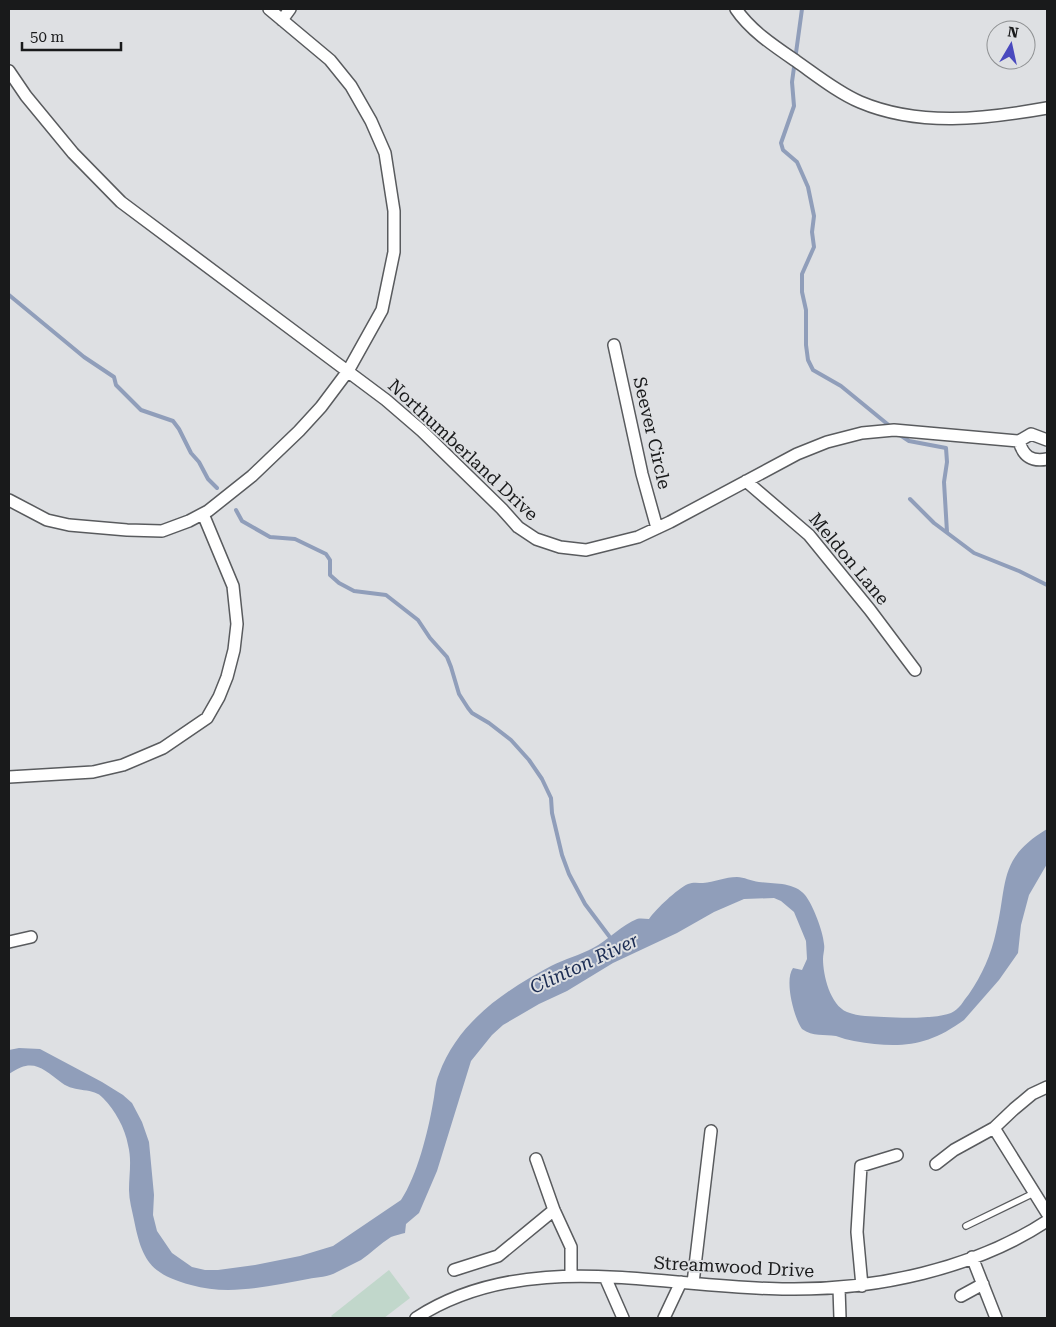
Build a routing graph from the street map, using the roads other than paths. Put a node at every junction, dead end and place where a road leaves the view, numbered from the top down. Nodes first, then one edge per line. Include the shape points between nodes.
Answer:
1 (269, 9) edge
2 (290, 9) edge
3 (736, 9) edge
4 (282, 20) junction
5 (9, 71) edge
6 (1047, 108) edge
7 (614, 345) dead end
8 (348, 371) junction
9 (1047, 440) edge
10 (1018, 441) junction
11 (1047, 459) edge
12 (746, 481) junction
13 (9, 500) edge
14 (203, 514) junction
15 (657, 528) junction
16 (915, 670) dead end
17 (9, 777) edge
18 (31, 937) dead end
19 (9, 942) edge
20 (1047, 1087) edge
21 (994, 1128) junction
22 (711, 1131) dead end
23 (897, 1155) dead end
24 (536, 1159) dead end
25 (936, 1164) dead end
26 (1034, 1192) junction
27 (554, 1210) junction
28 (1047, 1213) edge
29 (1047, 1221) edge
30 (966, 1226) dead end
31 (972, 1257) junction
32 (454, 1270) dead end
33 (571, 1276) junction
34 (606, 1277) junction
35 (681, 1282) junction
36 (693, 1283) junction
37 (983, 1284) junction
38 (862, 1286) junction
39 (839, 1288) junction
40 (961, 1296) dead end
41 (420, 1317) edge
42 (623, 1318) edge
43 (664, 1318) edge
44 (840, 1318) edge
45 (996, 1318) edge

1 - 4 street
2 - 4 street
3 - 6 street via 768,42 822,80 859,102 890,112 925,119 966,118
4 - 8 street via 330,60 351,86 385,153 394,211 394,252 382,310
5 - 8 street, Northumberland Drive via 73,153 121,202
7 - 15 street, Seever Circle
8 - 14 street via 299,431 252,476
8 - 15 street, Northumberland Drive via 422,431 518,527 536,539 560,548 586,550 638,537
9 - 10 street, Northumberland Drive via 1031,434
10 - 11 street via 1022,452 1031,459
10 - 12 street, Northumberland Drive via 894,430 862,433 797,454
12 - 15 street, Northumberland Drive
12 - 16 street, Meldon Lane via 809,534
13 - 14 street via 47,520 127,530 162,531
14 - 17 street via 233,586 237,624 227,677 207,718 163,748 123,765 93,772
18 - 19 street
20 - 21 street via 1032,1094
21 - 25 street
21 - 26 street
22 - 36 street
23 - 38 street via 861,1166 857,1232
24 - 27 street
26 - 28 street
26 - 30 lane
27 - 32 street via 498,1256
27 - 33 street via 572,1247
29 - 31 street, Streamwood Drive via 1004,1245
31 - 37 street
31 - 38 street, Streamwood Drive via 936,1270
33 - 34 street, Streamwood Drive
33 - 41 street, Streamwood Drive via 532,1278 488,1286 459,1295
34 - 35 street, Streamwood Drive
34 - 42 street
35 - 36 street, Streamwood Drive
35 - 43 street
36 - 39 street, Streamwood Drive via 788,1290
37 - 40 street
37 - 45 street
38 - 39 street, Streamwood Drive
39 - 44 street

